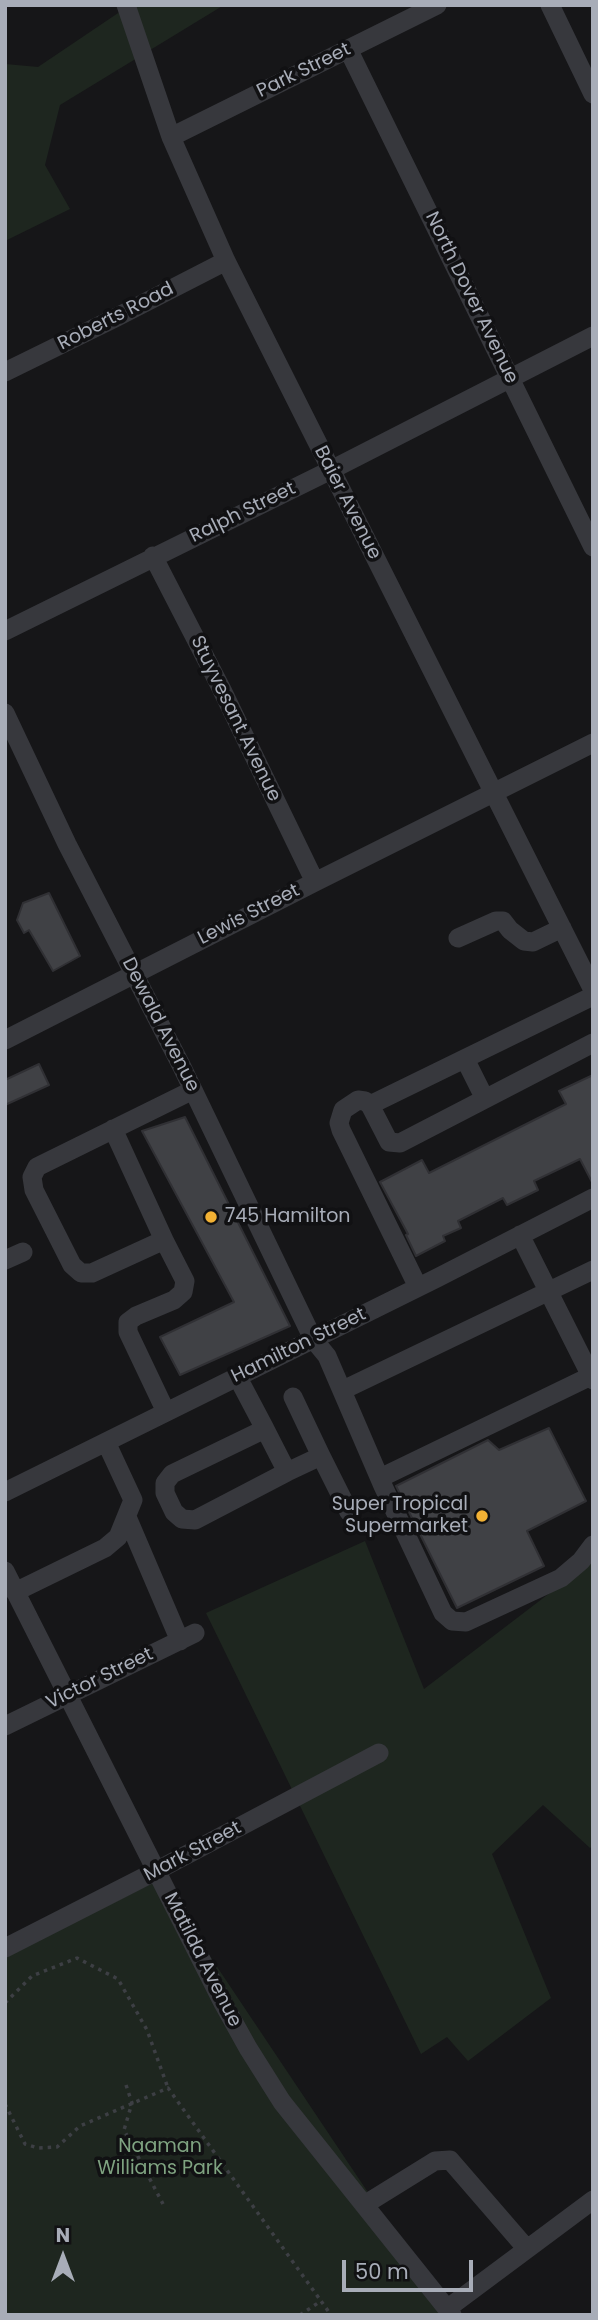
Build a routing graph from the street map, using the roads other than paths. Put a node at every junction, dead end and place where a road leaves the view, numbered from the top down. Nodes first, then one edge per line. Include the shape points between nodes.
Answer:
1 (127, 5) edge
2 (437, 5) edge
3 (550, 5) edge
4 (348, 49) junction
5 (593, 94) edge
6 (171, 137) junction
7 (226, 261) junction
8 (593, 335) edge
9 (5, 372) edge
10 (511, 377) junction
11 (331, 470) junction
12 (593, 547) edge
13 (153, 556) junction
14 (5, 631) edge
15 (5, 713) edge
16 (593, 743) edge
17 (494, 793) junction
18 (315, 882) junction
19 (562, 928) junction
20 (458, 938) dead end
21 (134, 974) junction
22 (593, 990) edge
23 (593, 996) edge
24 (5, 1040) edge
25 (593, 1043) edge
26 (465, 1059) junction
27 (193, 1090) junction
28 (485, 1099) junction
29 (370, 1105) junction
30 (113, 1129) junction
31 (593, 1198) edge
32 (520, 1235) junction
33 (164, 1240) junction
34 (593, 1270) edge
35 (418, 1287) junction
36 (548, 1292) junction
37 (313, 1339) junction
38 (237, 1376) junction
39 (592, 1378) edge
40 (342, 1390) junction
41 (293, 1397) dead end
42 (166, 1412) junction
43 (265, 1429) junction
44 (106, 1442) junction
45 (321, 1456) junction
46 (287, 1472) junction
47 (380, 1479) junction
48 (5, 1492) edge
49 (349, 1511) dead end
50 (127, 1517) junction
51 (593, 1545) edge
52 (5, 1571) edge
53 (15, 1592) junction
54 (67, 1695) junction
55 (5, 1726) edge
56 (379, 1752) dead end
57 (156, 1871) junction
58 (5, 1948) edge
59 (593, 2200) edge
60 (364, 2205) junction
61 (527, 2249) junction
62 (450, 2312) edge

1 - 6 street, Baier Avenue
2 - 4 street, Park Street
3 - 5 street
4 - 6 street, Park Street
4 - 10 street, North Dover Avenue
6 - 7 street, Baier Avenue
7 - 9 street, Roberts Road
7 - 11 street, Baier Avenue
8 - 10 street, Ralph Street
10 - 11 street, Ralph Street
10 - 12 street, North Dover Avenue
11 - 13 street, Ralph Street
11 - 17 street, Baier Avenue
13 - 14 street, Ralph Street
13 - 18 street, Stuyvesant Avenue
15 - 21 street, Dewald Avenue
16 - 17 street, Lewis Street
17 - 18 street, Lewis Street
17 - 19 street, Baier Avenue
18 - 21 street, Lewis Street
19 - 20 street via 533,942 524,941 503,921 496,921
19 - 22 street, Baier Avenue
21 - 24 street, Lewis Street
21 - 27 street, Dewald Avenue
23 - 26 street
25 - 28 street
26 - 28 street
26 - 29 street
27 - 30 street
27 - 37 street, Dewald Avenue
28 - 29 street via 394,1144
29 - 35 street via 358,1100 350,1104 339,1123
30 - 33 street
30 - 33 street via 37,1167 32,1177 34,1190 72,1265 81,1273 92,1273
31 - 32 street, Hamilton Street
32 - 35 street, Hamilton Street
32 - 36 street
33 - 42 street via 185,1281 183,1292 136,1316 128,1322 128,1332
34 - 36 street
35 - 37 street, Hamilton Street
36 - 39 street
36 - 40 street
37 - 38 street, Hamilton Street
37 - 40 street, Dewald Avenue via 327,1356
38 - 42 street, Hamilton Street
38 - 43 street
39 - 47 street
40 - 47 street, Dewald Avenue
41 - 45 street
42 - 44 street, Hamilton Street
43 - 46 street
43 - 46 street via 172,1474 165,1493 174,1512 183,1520 195,1520
44 - 48 street, Hamilton Street
44 - 50 street via 133,1500
45 - 46 street
45 - 49 street
47 - 51 street, Dewald Avenue via 443,1613 452,1621 466,1622 561,1578
50 - 53 street via 118,1537 105,1548
50 - 54 street, Victor Street via 188,1637
52 - 53 street, Matilda Avenue
53 - 54 street, Matilda Avenue
54 - 55 street, Victor Street
54 - 57 street, Matilda Avenue
56 - 57 street, Mark Street
57 - 58 street, Mark Street
57 - 60 street, Matilda Avenue via 248,2048 282,2102
59 - 61 street
60 - 61 street via 435,2161 450,2160
60 - 62 street, Matilda Avenue
61 - 62 street

